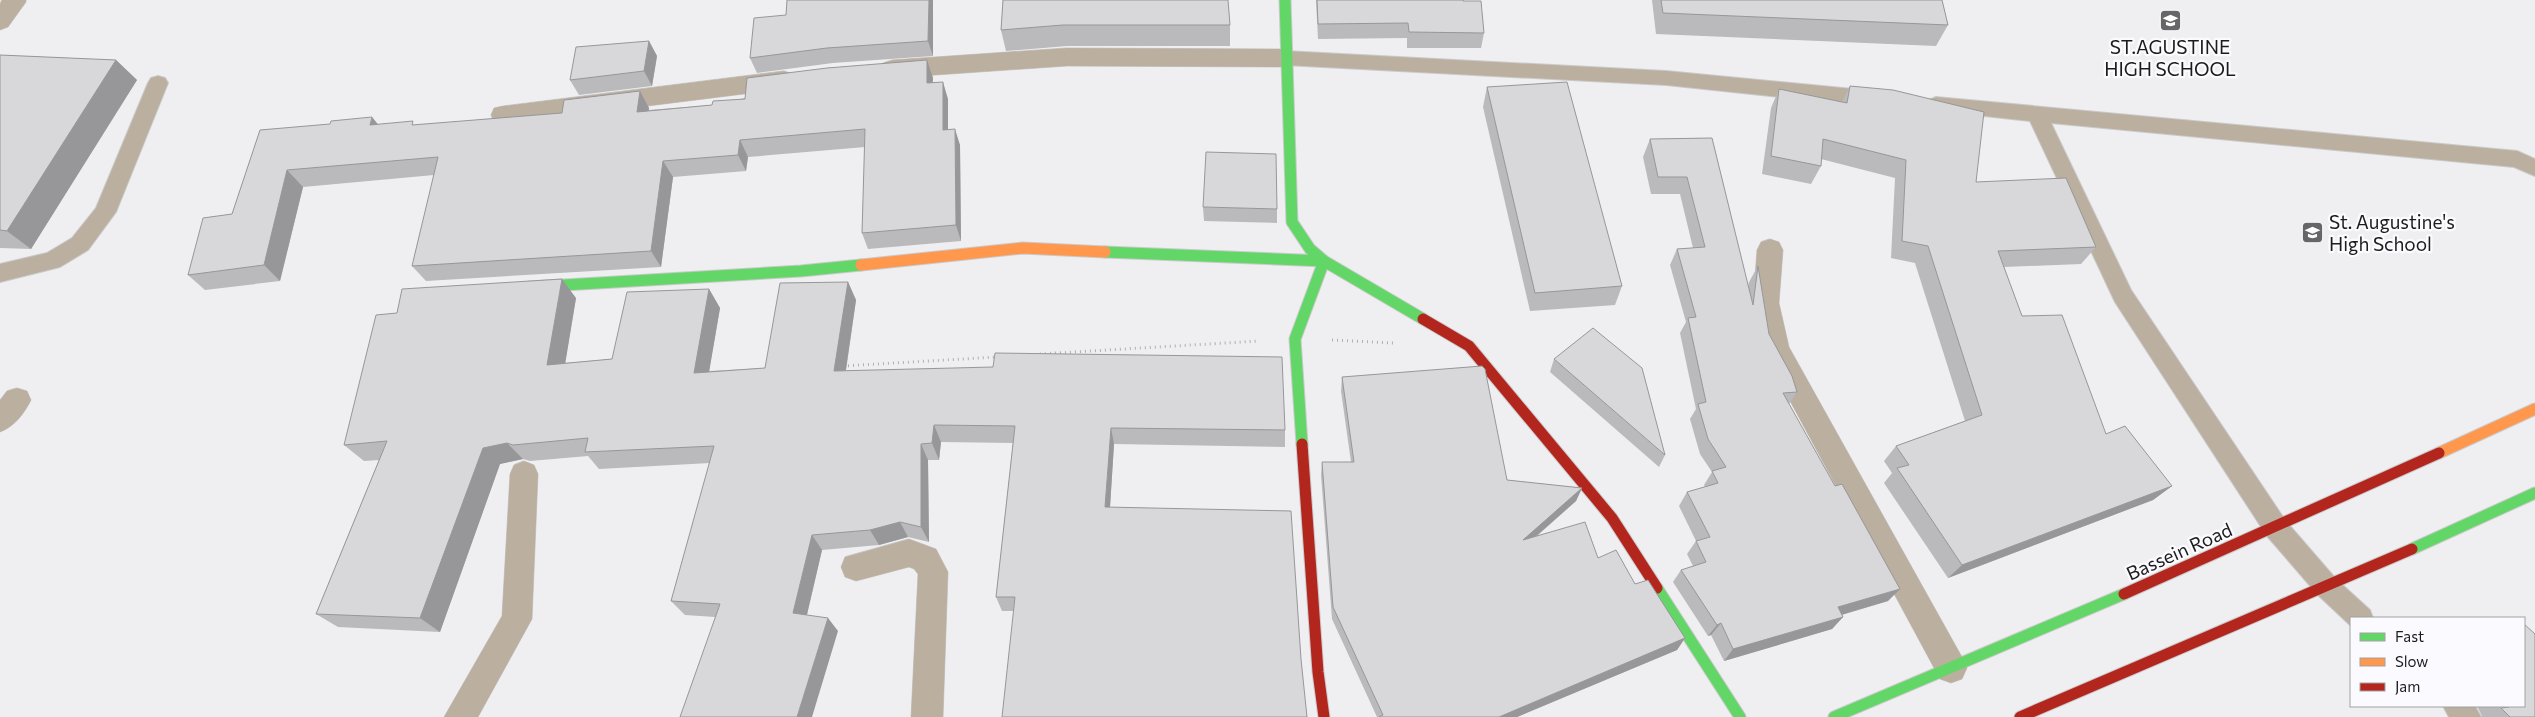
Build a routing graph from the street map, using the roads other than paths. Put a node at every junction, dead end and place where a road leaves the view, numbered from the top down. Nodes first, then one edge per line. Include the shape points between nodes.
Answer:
1 (14, 0) edge
2 (1285, 0) edge
3 (0, 21) edge
4 (1285, 58) junction
5 (872, 71) edge
6 (804, 77) edge
7 (158, 83) dead end
8 (1891, 100) edge
9 (1920, 103) edge
10 (503, 115) dead end
11 (2037, 115) junction
12 (2535, 168) edge
13 (1770, 250) dead end
14 (1324, 262) junction
15 (0, 273) edge
16 (514, 288) edge
17 (2535, 409) edge
18 (524, 474) dead end
19 (2535, 493) edge
20 (2276, 528) junction
21 (856, 567) dead end
22 (2327, 587) junction
23 (2360, 617) edge
24 (1951, 668) junction
25 (2457, 707) edge
26 (460, 717) edge
27 (927, 717) edge
28 (1324, 717) edge
29 (1740, 717) edge
30 (1834, 717) edge
31 (2020, 717) edge
32 (2468, 717) edge

1 - 3 street
2 - 4 street
4 - 5 street via 1067,57
4 - 8 lane via 1666,78
4 - 14 street via 1292,222 1310,249
6 - 10 street
7 - 15 lane via 106,212 80,244 52,262
9 - 11 lane
11 - 12 lane via 2517,159
11 - 20 lane via 2123,296
13 - 24 street via 1766,303 1776,350
14 - 16 street via 1023,248 801,271
14 - 28 street via 1295,339 1318,672
14 - 29 street via 1469,346 1612,518
17 - 20 street, Bassein Road
18 - 26 street via 517,620
19 - 22 street
20 - 22 lane
20 - 24 street, Bassein Road
21 - 27 street via 909,553 925,559 933,572
22 - 23 lane
22 - 31 street
24 - 30 street, Bassein Road
25 - 32 lane

